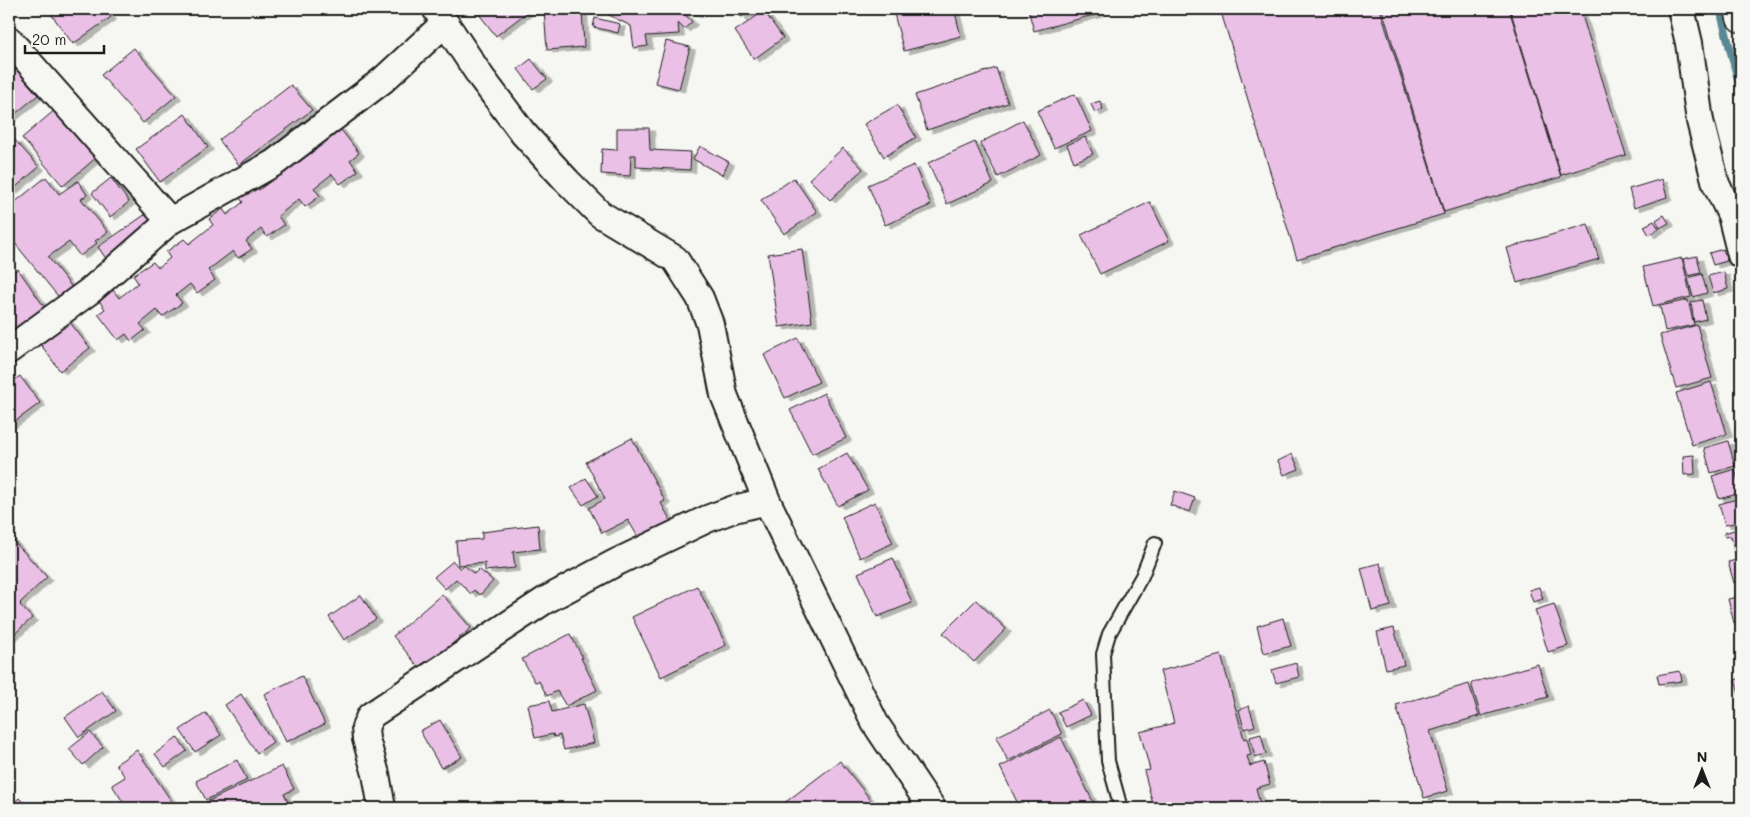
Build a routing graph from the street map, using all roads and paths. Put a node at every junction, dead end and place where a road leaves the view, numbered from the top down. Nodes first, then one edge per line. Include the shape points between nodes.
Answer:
1 (1681, 9) edge
2 (1739, 9) edge
3 (440, 16) edge
4 (1741, 18) edge
5 (9, 40) edge
6 (170, 221) junction
7 (1741, 255) edge
8 (9, 350) edge
9 (767, 501) junction
10 (1155, 543) dead end
11 (382, 808) edge
12 (932, 808) edge
13 (1121, 808) edge

1 - 7 street via 1700,121 1716,184 1732,215
2 - 4 highway
3 - 6 street via 383,80 274,163
3 - 9 street via 523,133 567,181 600,214 675,260 700,298 710,324 724,395
5 - 6 street
6 - 8 street via 91,290
9 - 11 street via 707,519 615,562 544,601 370,716 365,728 366,739
9 - 12 street via 875,723
10 - 13 lane via 1142,576 1109,634 1103,654 1108,761

